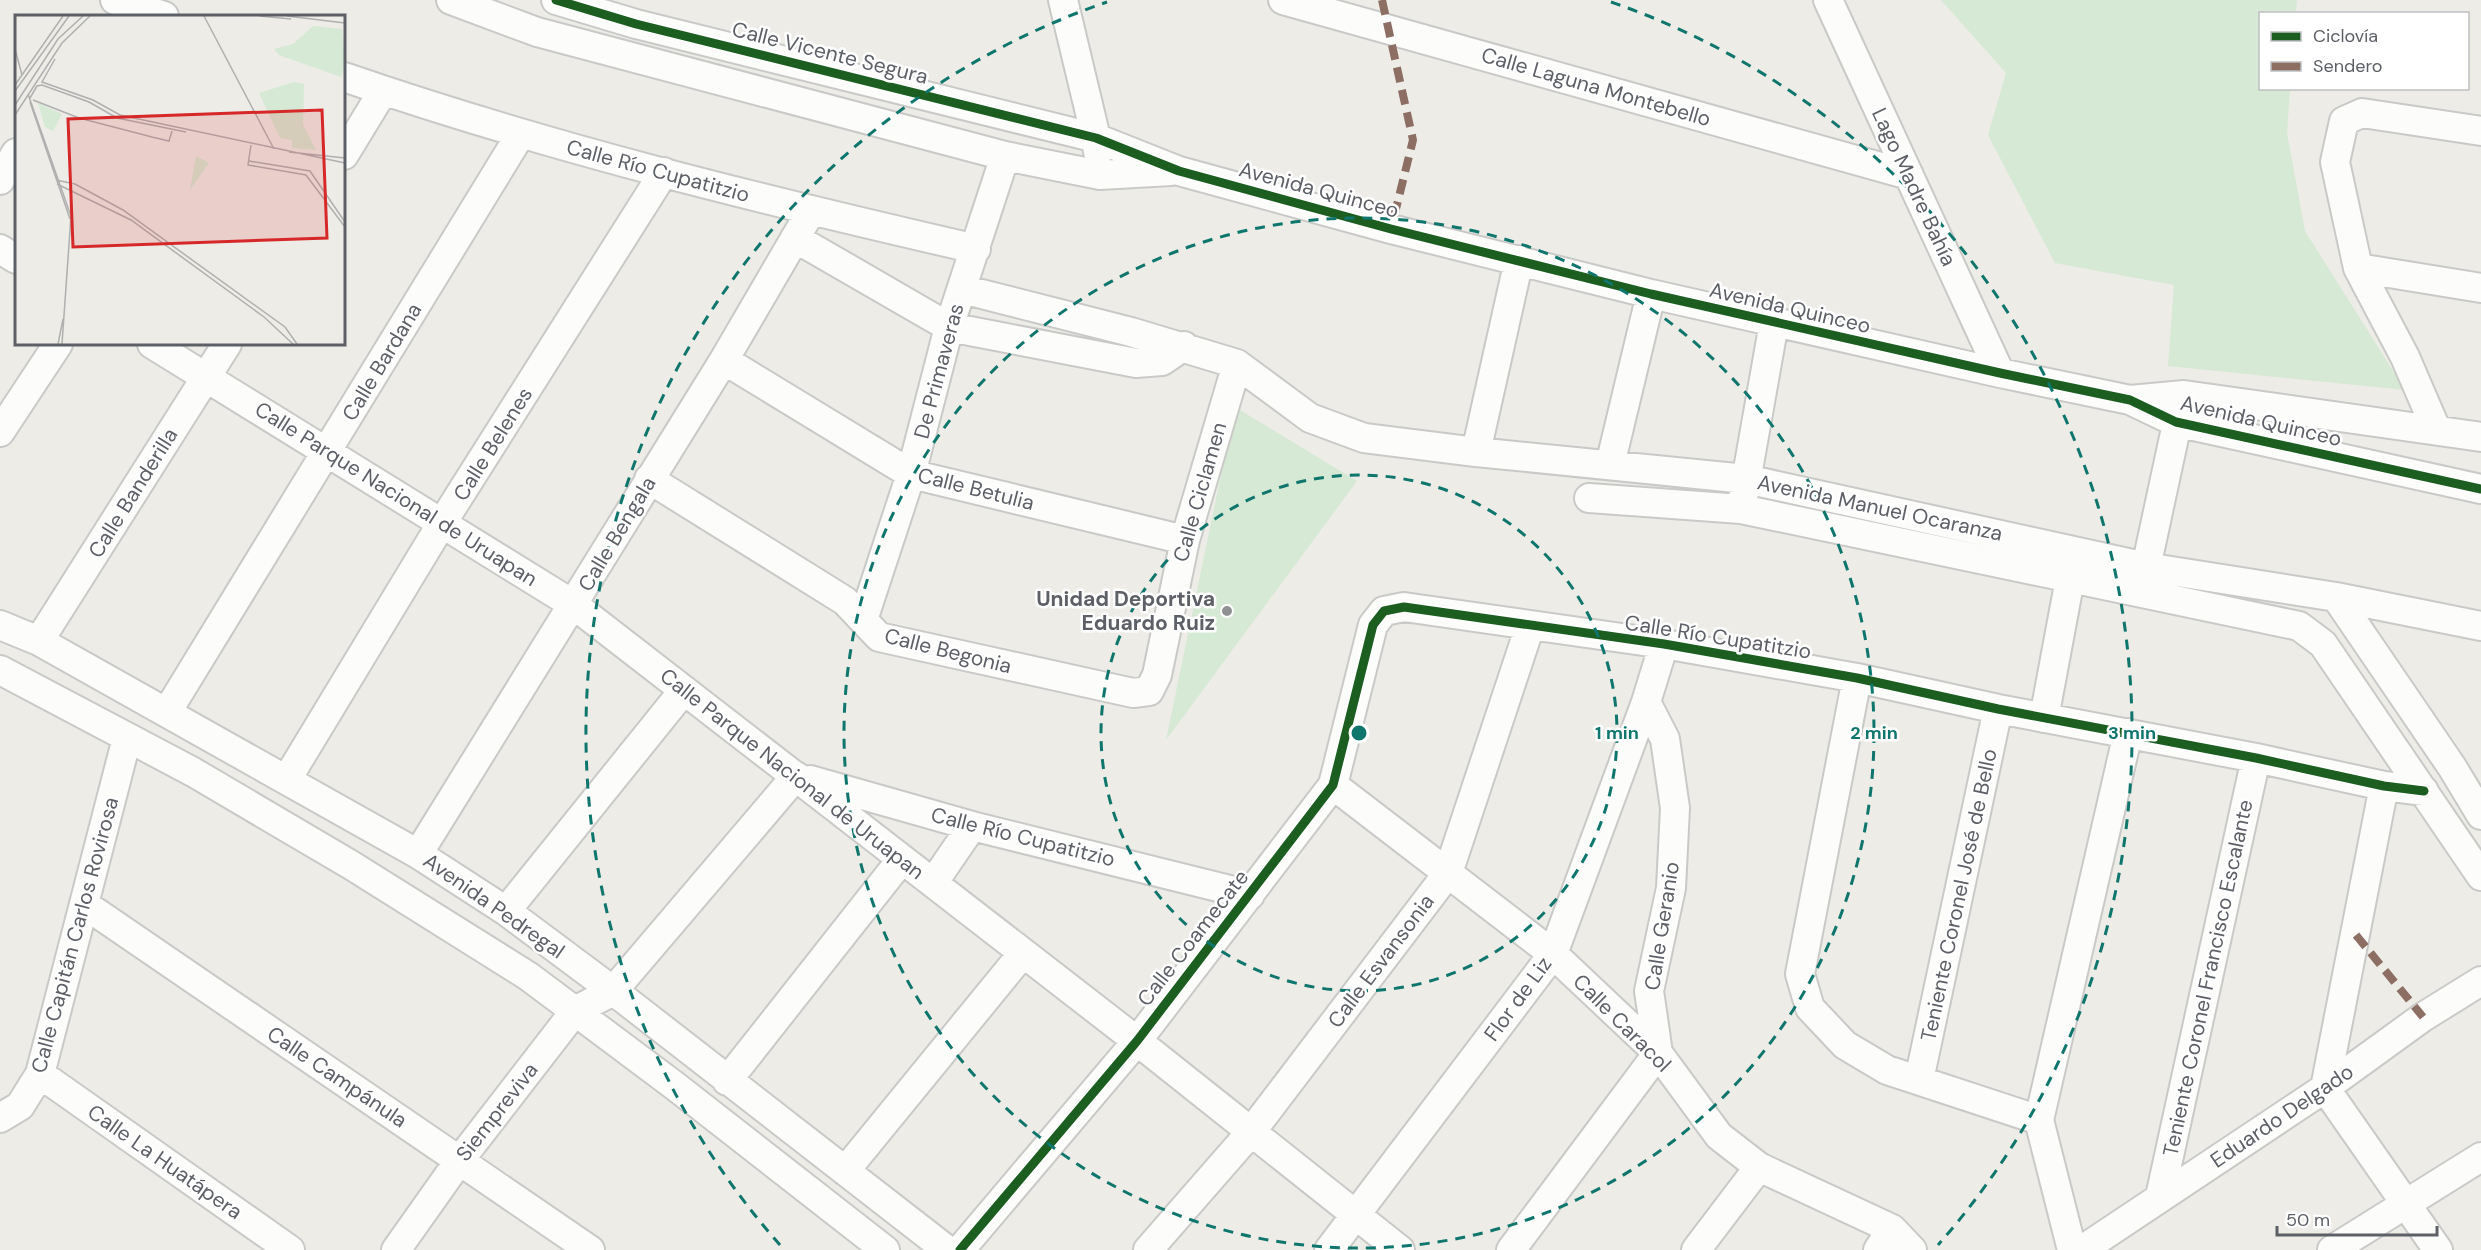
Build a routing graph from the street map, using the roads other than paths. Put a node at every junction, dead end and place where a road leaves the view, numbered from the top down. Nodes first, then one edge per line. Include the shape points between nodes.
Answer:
1 (108, 0) edge
2 (115, 0) edge
3 (451, 0) edge
4 (556, 0) edge
5 (1063, 0) edge
6 (1283, 0) edge
7 (1828, 0) edge
8 (633, 12) edge
9 (99, 15) edge
10 (161, 15) edge
11 (641, 60) junction
12 (345, 77) edge
13 (383, 91) junction
14 (2481, 131) edge
15 (520, 135) junction
16 (1096, 138) junction
17 (345, 153) edge
18 (15, 155) edge
19 (1005, 156) junction
20 (1179, 171) junction
21 (664, 172) junction
22 (1100, 175) junction
23 (1908, 175) junction
24 (0, 180) edge
25 (810, 211) junction
26 (795, 238) junction
27 (0, 249) edge
28 (976, 249) junction
29 (15, 259) edge
30 (1519, 260) junction
31 (2358, 268) junction
32 (2481, 288) edge
33 (962, 289) junction
34 (1651, 294) junction
35 (1774, 323) junction
36 (949, 327) junction
37 (57, 345) edge
38 (154, 345) edge
39 (226, 345) edge
40 (1184, 346) junction
41 (724, 360) junction
42 (1237, 364) junction
43 (2000, 374) junction
44 (206, 377) junction
45 (2184, 395) junction
46 (2130, 400) junction
47 (2176, 422) junction
48 (2436, 429) junction
49 (0, 432) edge
50 (2481, 437) edge
51 (327, 452) junction
52 (1476, 452) junction
53 (1610, 465) junction
54 (912, 474) junction
55 (650, 479) junction
56 (1746, 479) junction
57 (2481, 489) edge
58 (1589, 498) dead end
59 (1741, 509) junction
60 (442, 523) junction
61 (1185, 540) junction
62 (2070, 579) junction
63 (2143, 580) junction
64 (2336, 597) junction
65 (574, 605) junction
66 (1384, 611) joint
67 (863, 620) junction
68 (0, 625) edge
69 (1530, 626) junction
70 (2481, 626) edge
71 (39, 641) junction
72 (1664, 644) junction
73 (0, 670) edge
74 (1857, 678) junction
75 (684, 690) junction
76 (1149, 691) joint
77 (1646, 702) junction
78 (1998, 709) junction
79 (167, 712) junction
80 (2044, 717) junction
81 (2128, 733) junction
82 (127, 738) junction
83 (2256, 758) junction
84 (2452, 767) junction
85 (2481, 773) edge
86 (796, 776) junction
87 (287, 778) junction
88 (1334, 785) junction
89 (2384, 786) junction
90 (2424, 791) junction
91 (2481, 815) edge
92 (972, 826) junction
93 (418, 854) junction
94 (902, 859) junction
95 (1448, 873) junction
96 (2481, 876) edge
97 (933, 883) junction
98 (1250, 895) junction
99 (84, 904) junction
100 (506, 911) junction
101 (1023, 953) junction
102 (1552, 954) junction
103 (2481, 981) edge
104 (613, 991) junction
105 (576, 1011) junction
106 (1137, 1041) junction
107 (1658, 1053) junction
108 (40, 1074) junction
109 (1919, 1080) junction
110 (727, 1081) junction
111 (2325, 1088) junction
112 (0, 1118) edge
113 (2039, 1120) junction
114 (1251, 1132) junction
115 (2481, 1157) edge
116 (459, 1161) junction
117 (1759, 1167) junction
118 (845, 1171) junction
119 (2160, 1197) junction
120 (2405, 1203) junction
121 (888, 1204) junction
122 (1357, 1215) junction
123 (1885, 1240) edge
124 (867, 1245) edge
125 (290, 1250) edge
126 (396, 1250) edge
127 (590, 1250) edge
128 (947, 1250) edge
129 (960, 1250) edge
130 (1148, 1250) edge
131 (1329, 1250) edge
132 (1400, 1250) edge
133 (1511, 1250) edge
134 (1696, 1250) edge
135 (1912, 1250) edge
136 (2072, 1250) edge
137 (2082, 1250) edge
138 (2332, 1250) edge
139 (2438, 1250) edge

1 - 9 street
2 - 10 street
3 - 11 street via 537,32
4 - 8 street, Calle Vicente Segura
5 - 16 street
6 - 23 street, Calle Laguna Montebello
7 - 23 street, Lago Madre Bahía
8 - 11 street
8 - 16 street, Calle Vicente Segura
11 - 19 street
12 - 13 street, Calle Río Cupatitzio
13 - 15 street, Calle Río Cupatitzio
13 - 17 street
14 - 31 street via 2362,113 2344,121 2335,162
15 - 21 street, Calle Río Cupatitzio
15 - 51 street, Calle Bardana
16 - 20 street, Avenida Quinceo
16 - 22 street
18 - 24 street
19 - 22 street
19 - 28 street, De Primaveras
20 - 22 street, Avenida Quinceo
20 - 30 street, Avenida Quinceo
21 - 25 street, Calle Río Cupatitzio
21 - 60 street, Calle Belenes
23 - 43 street, Lago Madre Bahía
25 - 26 street, Calle Bengala
25 - 28 street, Calle Río Cupatitzio
26 - 36 street
26 - 41 street, Calle Bengala
27 - 29 street
28 - 33 street, De Primaveras
30 - 34 street, Avenida Quinceo
30 - 52 street
31 - 32 street
31 - 48 street via 2405,357
33 - 36 street, De Primaveras
33 - 40 street, Avenida Manuel Ocaranza
34 - 35 street, Avenida Quinceo
34 - 53 street
35 - 43 street, Avenida Quinceo
35 - 56 street
36 - 40 street via 1136,363 1162,361
36 - 54 street, De Primaveras
37 - 49 street
38 - 44 street, Calle Parque Nacional de Uruapan
39 - 44 street, Calle Banderilla
40 - 42 street, Avenida Manuel Ocaranza
41 - 54 street, Calle Betulia
41 - 55 street, Calle Bengala
42 - 52 street, Avenida Manuel Ocaranza via 1310,418 1365,438
42 - 61 street, Calle Ciclamen
43 - 46 street, Avenida Quinceo
44 - 51 street, Calle Parque Nacional de Uruapan
44 - 71 street, Calle Banderilla
45 - 46 street, Avenida Quinceo
45 - 47 street
45 - 48 street, Avenida Quinceo
46 - 47 street, Avenida Quinceo
47 - 57 street, Avenida Quinceo
47 - 63 street
48 - 50 street, Avenida Quinceo
51 - 60 street, Calle Parque Nacional de Uruapan
51 - 79 street, Calle Bardana
52 - 53 street, Avenida Manuel Ocaranza
53 - 56 street, Avenida Manuel Ocaranza
54 - 61 street, Calle Betulia
54 - 67 street, De Primaveras
55 - 65 street, Calle Bengala
55 - 67 street, Calle Begonia via 844,601
56 - 59 street
56 - 63 street, Avenida Manuel Ocaranza
58 - 59 street, Avenida Manuel Ocaranza
59 - 62 street, Avenida Manuel Ocaranza
60 - 65 street, Calle Parque Nacional de Uruapan
60 - 87 street, Calle Belenes
61 - 76 street, Calle Ciclamen via 1156,675
62 - 63 street, Avenida Manuel Ocaranza
62 - 80 street
63 - 64 street, Avenida Manuel Ocaranza
63 - 90 street, Avenida Manuel Ocaranza via 2298,627 2315,638 2328,651
64 - 70 street, Avenida Manuel Ocaranza
64 - 84 street
65 - 75 street, Calle Parque Nacional de Uruapan
65 - 93 street, Calle Bengala
66 - 69 street, Calle Río Cupatitzio via 1404,607
66 - 88 street, Calle Coamecate via 1373,625
67 - 76 street, Calle Begonia via 879,637 1133,693
68 - 71 street, Avenida Pedregal
69 - 72 street, Calle Río Cupatitzio
69 - 95 street, Calle Esvansonia
71 - 79 street, Avenida Pedregal
72 - 74 street, Calle Río Cupatitzio
72 - 77 street, Flor de Liz
73 - 82 street, Avenida Pedregal
74 - 78 street, Calle Río Cupatitzio
74 - 109 street via 1800,974 1810,1008 1845,1044 1887,1070
75 - 86 street, Calle Parque Nacional de Uruapan
75 - 100 street
77 - 102 street, Flor de Liz
77 - 107 street, Calle Geranio via 1665,738 1675,808 1671,888 1649,991
78 - 80 street, Calle Río Cupatitzio
78 - 109 street, Teniente Coronel José de Bello
79 - 87 street, Avenida Pedregal
80 - 81 street, Calle Río Cupatitzio
81 - 83 street, Calle Río Cupatitzio
81 - 113 street
82 - 99 street, Calle Capitán Carlos Rovirosa
82 - 105 street, Avenida Pedregal via 351,865 528,976
83 - 89 street, Calle Río Cupatitzio
83 - 119 street, Teniente Coronel Francisco Escalante
84 - 85 street
84 - 91 street
86 - 92 street, Calle Río Cupatitzio
86 - 94 street, Calle Parque Nacional de Uruapan
86 - 104 street
87 - 93 street, Avenida Pedregal
88 - 95 street, Calle Caracol
88 - 98 street, Calle Coamecate
89 - 90 street, Calle Río Cupatitzio
89 - 111 street
90 - 96 street, Avenida Manuel Ocaranza
92 - 97 street
92 - 98 street, Calle Río Cupatitzio
93 - 100 street, Avenida Pedregal
94 - 97 street, Calle Parque Nacional de Uruapan
94 - 110 street
95 - 102 street, Calle Caracol
95 - 114 street, Calle Esvansonia
97 - 101 street, Calle Parque Nacional de Uruapan
98 - 106 street, Calle Coamecate
99 - 108 street, Calle Capitán Carlos Rovirosa
99 - 116 street, Calle Campánula
100 - 104 street, Avenida Pedregal
101 - 106 street, Calle Parque Nacional de Uruapan
101 - 118 street
102 - 107 street, Calle Caracol
102 - 122 street, Flor de Liz
103 - 111 street, Eduardo Delgado via 2423,1017
104 - 105 street, Siempreviva
104 - 110 street, Avenida Pedregal
105 - 116 street, Siempreviva
105 - 124 street, Avenida Pedregal
106 - 114 street, Calle Parque Nacional de Uruapan
106 - 129 street, Calle Coamecate
107 - 117 street, Calle Caracol via 1719,1136
107 - 133 street
108 - 112 street, Calle Capitán Carlos Rovirosa via 20,1106
108 - 125 street, Calle La Huatápera
109 - 113 street
110 - 118 street, Avenida Pedregal
111 - 119 street, Eduardo Delgado
111 - 120 street
113 - 136 street
114 - 122 street, Calle Parque Nacional de Uruapan
114 - 130 street, Calle Esvansonia
115 - 120 street
116 - 126 street, Siempreviva
116 - 127 street, Calle Campánula
117 - 123 street, Calle Caracol
117 - 134 street
118 - 121 street, Avenida Pedregal
119 - 137 street, Eduardo Delgado
120 - 138 street
120 - 139 street
121 - 124 street
121 - 128 street, Avenida Pedregal
122 - 131 street, Flor de Liz
122 - 132 street, Calle Parque Nacional de Uruapan
123 - 135 street, Calle Caracol

